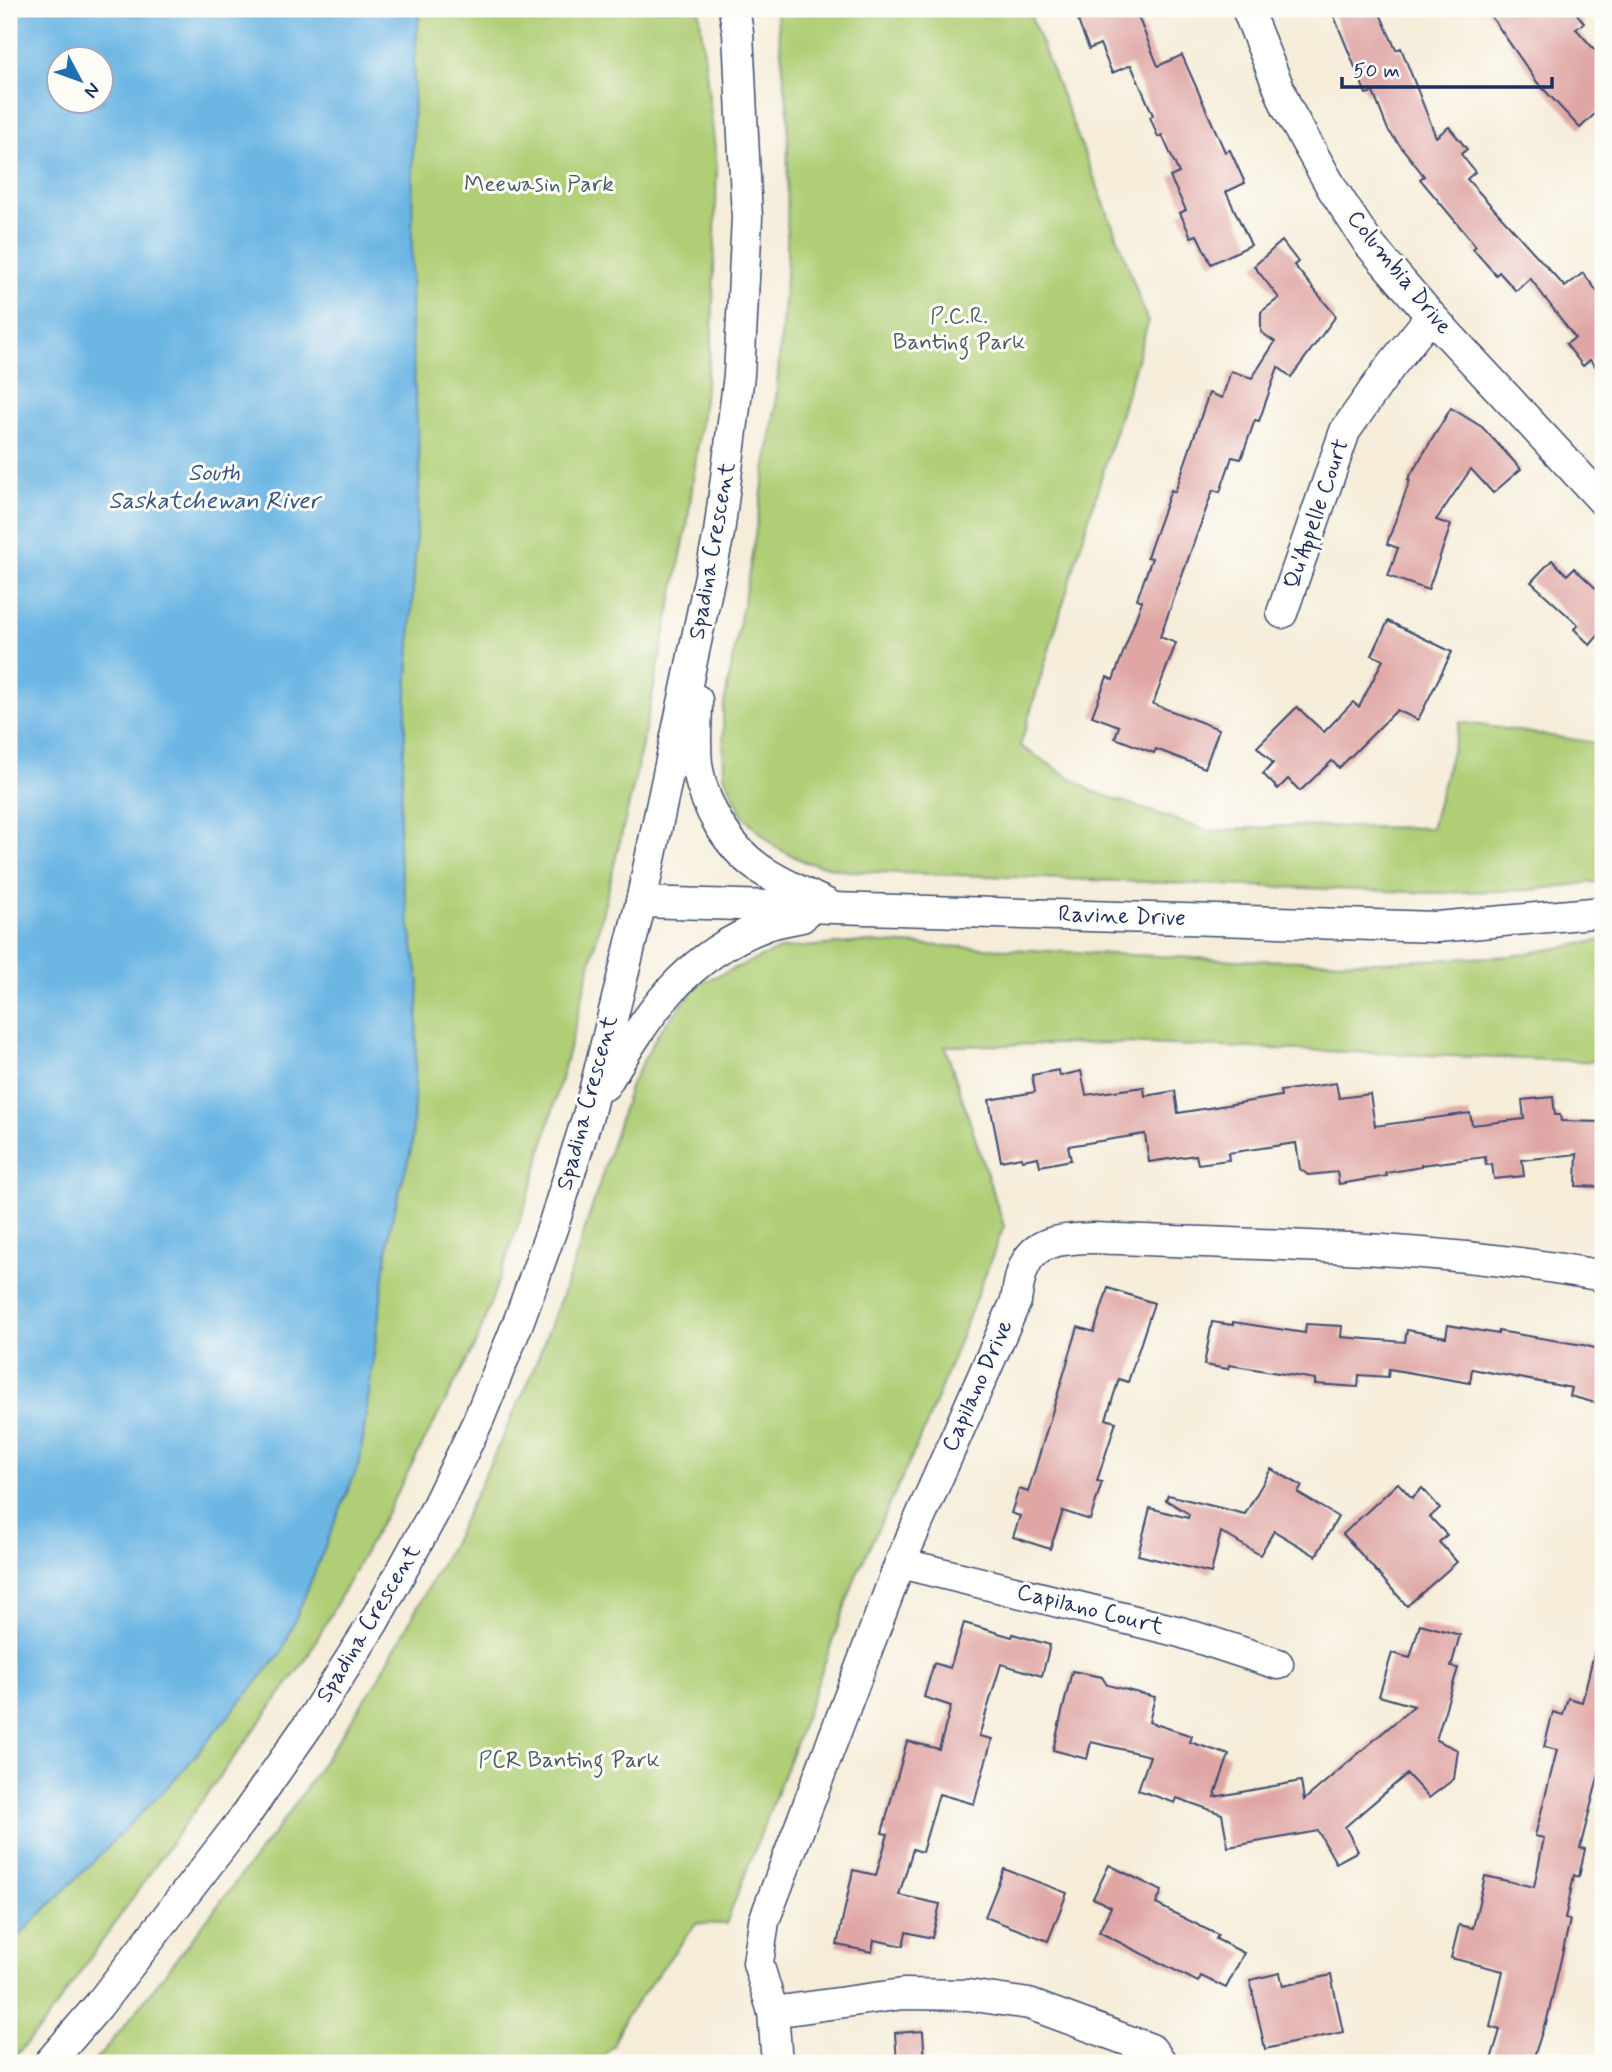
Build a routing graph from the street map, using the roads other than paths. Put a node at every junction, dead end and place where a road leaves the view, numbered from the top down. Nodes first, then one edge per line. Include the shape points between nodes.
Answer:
1 (734, 9) edge
2 (1247, 9) edge
3 (1431, 316) junction
4 (1603, 501) edge
5 (1282, 613) dead end
6 (697, 644) junction
7 (640, 902) junction
8 (836, 909) junction
9 (1603, 912) edge
10 (589, 1112) junction
11 (1603, 1276) edge
12 (900, 1563) junction
13 (1278, 1664) dead end
14 (773, 2012) junction
15 (49, 2063) edge
16 (776, 2063) edge
17 (1162, 2063) edge

1 - 6 street, Spadina Crescent via 747,218 739,375 719,533
2 - 3 street, Columbia Drive via 1287,108 1332,188 1368,243
3 - 4 street, Columbia Drive
3 - 5 street, Qu'Appelle Court via 1345,431
6 - 7 street, Spadina Crescent
6 - 8 street via 697,768 715,818 742,854 759,868
7 - 8 street, Ravine Drive
7 - 10 street, Spadina Crescent
8 - 9 street, Ravine Drive via 1437,927
8 - 10 street via 766,925 697,964 638,1030
10 - 15 street, Spadina Crescent via 549,1238 478,1421 373,1623 243,1819
11 - 12 street, Capilano Drive via 1387,1250 1092,1238 1038,1247 1024,1266 1016,1301
12 - 13 street, Capilano Court via 1180,1632
12 - 14 street, Capilano Drive via 764,1921 758,1963
14 - 16 street, Capilano Drive
14 - 17 street via 903,1994 968,1995 1029,2004 1151,2049

